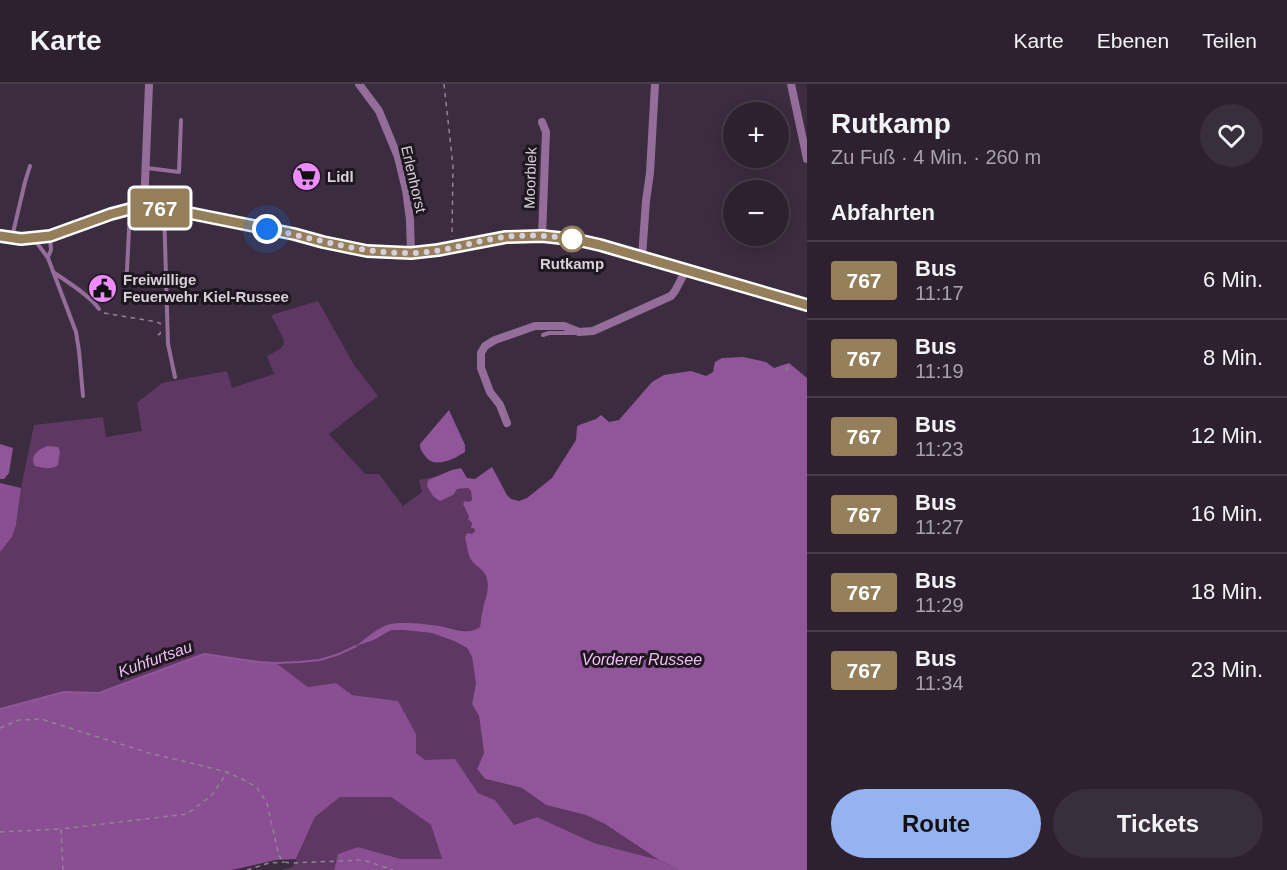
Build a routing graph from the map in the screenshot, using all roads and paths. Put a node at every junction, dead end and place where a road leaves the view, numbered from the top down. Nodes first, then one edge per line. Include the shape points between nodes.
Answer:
1 (149, 84) edge
2 (359, 84) edge
3 (444, 84) edge
4 (655, 84) edge
5 (790, 84) edge
6 (181, 120) dead end
7 (542, 122) dead end
8 (807, 159) edge
9 (30, 166) dead end
10 (146, 168) junction
11 (144, 207) junction
12 (164, 208) junction
13 (130, 209) junction
14 (453, 228) dead end
15 (0, 236) edge
16 (50, 236) junction
17 (542, 236) junction
18 (12, 238) junction
19 (34, 238) junction
20 (411, 253) junction
21 (642, 257) junction
22 (48, 258) junction
23 (686, 270) junction
24 (52, 271) junction
25 (124, 281) dead end
26 (807, 305) edge
27 (99, 309) joint
28 (579, 332) junction
29 (158, 335) dead end
30 (543, 335) dead end
31 (789, 363) dead end
32 (786, 371) dead end
33 (175, 377) dead end
34 (83, 396) dead end
35 (507, 423) dead end
36 (0, 728) edge
37 (227, 772) junction
38 (61, 829) junction
39 (0, 832) edge
40 (285, 862) junction
41 (63, 870) edge
42 (247, 870) edge
43 (393, 870) edge

1 - 10 street
2 - 20 street, Erlenhorst via 379,111 398,157 406,190
3 - 14 path via 453,166
4 - 21 street
5 - 8 street
6 - 10 lane via 178,172
7 - 17 street, Moorblek via 546,132
9 - 18 lane
10 - 11 street
11 - 12 street
11 - 13 street
12 - 20 street via 367,251
12 - 33 lane via 168,344
13 - 16 street
13 - 25 lane via 128,270
15 - 18 street
16 - 19 street
16 - 22 lane
17 - 20 street via 506,237
17 - 21 street via 578,240
18 - 19 street
19 - 22 lane
21 - 23 street
22 - 24 lane
23 - 26 street
23 - 28 street via 671,296 593,331
24 - 27 lane via 89,297
24 - 34 lane via 76,332
27 - 29 path via 105,314 159,323
28 - 30 lane
28 - 35 street via 564,326 535,326 485,346 481,368
31 - 32 path
36 - 37 path via 19,720 41,719 149,753
37 - 38 path via 212,795 187,814
37 - 40 path via 256,788 267,803 279,856
38 - 39 path
38 - 41 path
40 - 42 path
40 - 43 path via 364,860

